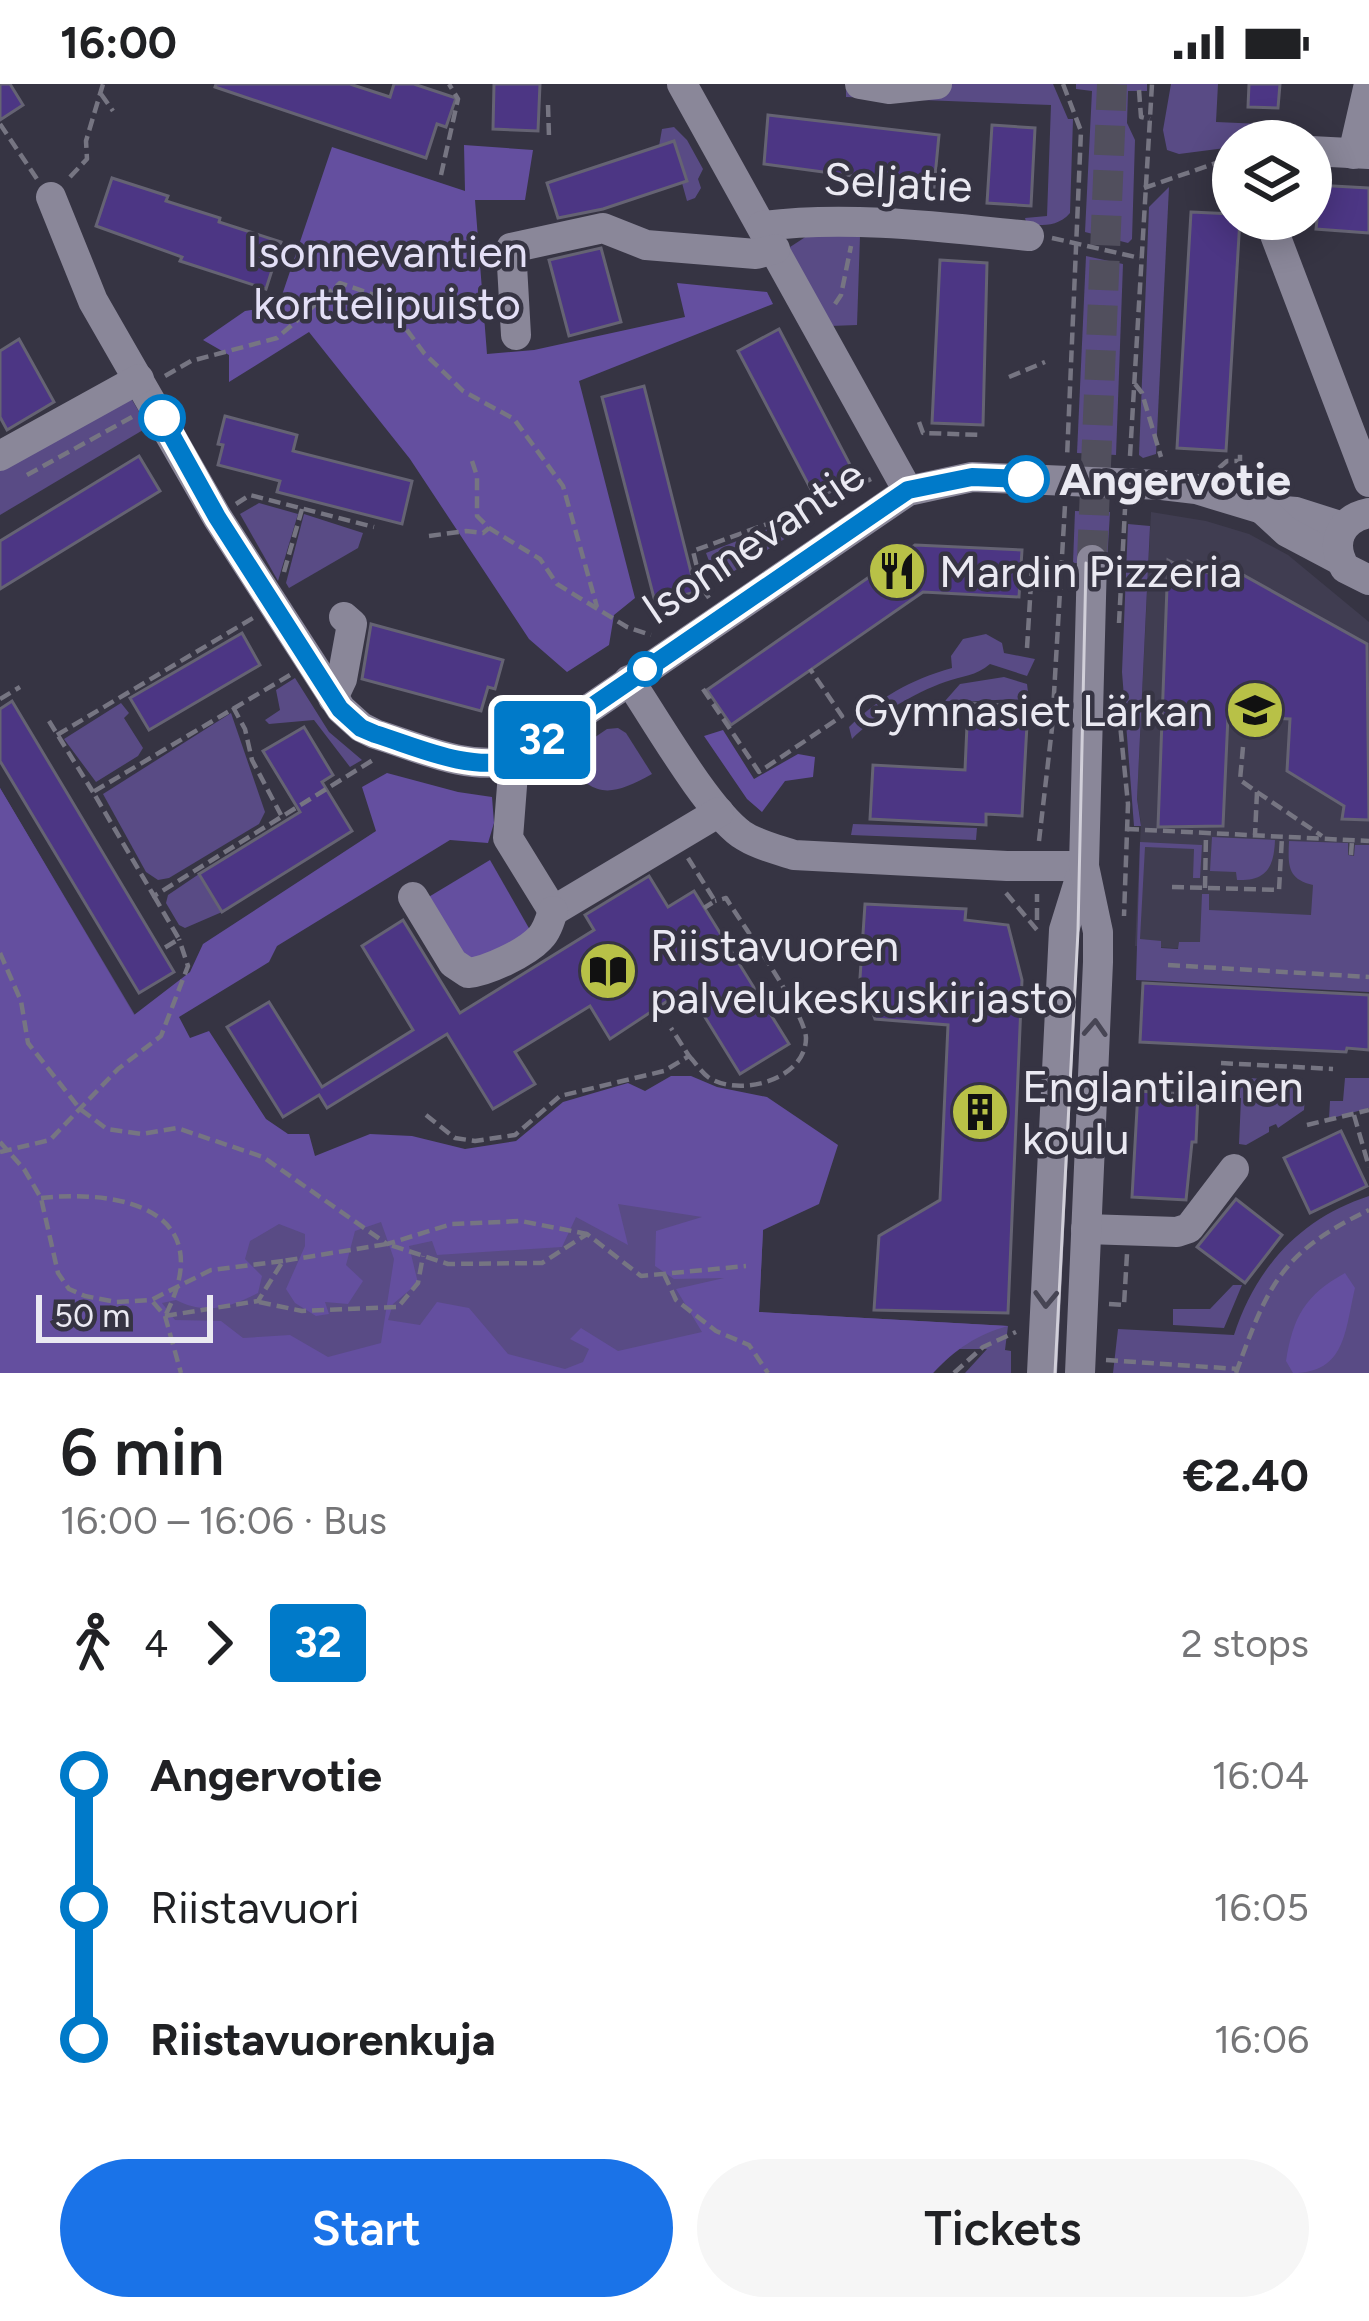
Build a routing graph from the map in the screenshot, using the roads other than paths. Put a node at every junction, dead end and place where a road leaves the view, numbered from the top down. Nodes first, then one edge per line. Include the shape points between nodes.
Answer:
1 (682, 84) edge
2 (860, 84) edge
3 (937, 84) edge
4 (1369, 84) edge
5 (1361, 154) edge
6 (51, 197) road end
7 (1029, 236) dead end
8 (768, 237) junction
9 (1277, 240) edge
10 (516, 335) dead end
11 (142, 384) junction
12 (12, 466) edge
13 (1369, 482) edge
14 (908, 490) junction
15 (1262, 509) junction
16 (1356, 520) edge
17 (1092, 560) tunnel mouth
18 (1360, 577) edge
19 (344, 617) dead end
20 (629, 680) junction
21 (333, 698) junction
22 (522, 754) junction
23 (719, 812) junction
24 (1084, 866) junction
25 (412, 897) dead end
26 (554, 911) junction
27 (1234, 1169) dead end
28 (1086, 1229) junction
29 (1042, 1373) edge
30 (1080, 1373) edge

1 - 8 street
2 - 3 street
4 - 5 street
6 - 11 street via 93,301
7 - 8 street, Seljatie via 804,221
8 - 10 street, Seljatie via 756,254 646,245 603,228 509,234
8 - 14 street
9 - 13 street
11 - 12 street
11 - 21 street via 268,609
14 - 15 street, Isonnevantie via 972,477 1129,483 1196,489
14 - 20 street, Isonnevantie
15 - 16 street, Isonnevantie
15 - 18 street, Isonnevantie
16 - 18 street via 1337,549
17 - 24 street
19 - 21 street via 352,637
20 - 22 street, Isonnevantie
20 - 23 street
21 - 22 street via 375,734 471,764
22 - 26 street via 508,838
23 - 24 street via 750,839 794,854
23 - 26 street
28 -> 24 street via 1098,932
24 -> 29 street via 1064,930
25 - 26 street via 467,973 534,943
27 - 28 street via 1189,1228
28 - 30 street

